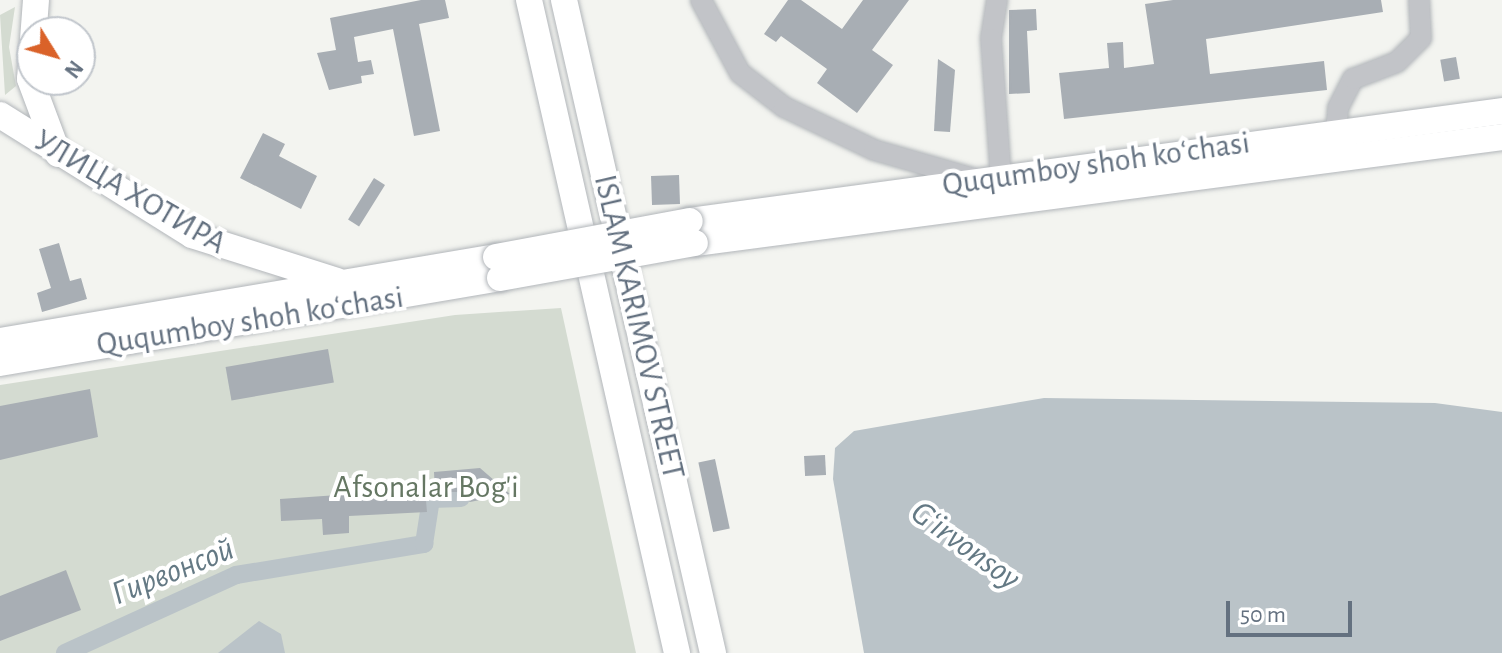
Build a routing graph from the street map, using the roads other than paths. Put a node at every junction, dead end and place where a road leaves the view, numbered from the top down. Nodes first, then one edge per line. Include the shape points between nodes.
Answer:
1 (36, 0) edge
2 (529, 0) edge
3 (564, 0) edge
4 (701, 0) edge
5 (997, 0) edge
6 (1419, 0) edge
7 (1502, 111) edge
8 (0, 115) edge
9 (1336, 132) junction
10 (1502, 137) edge
11 (60, 157) junction
12 (990, 179) junction
13 (692, 232) junction
14 (498, 267) junction
15 (357, 285) junction
16 (0, 341) edge
17 (0, 363) edge
18 (677, 653) edge
19 (713, 653) edge

1 - 11 main road via 30,79
2 - 18 main road, ISLAM KARIMOV STREET
3 - 19 main road, ISLAM KARIMOV STREET
4 - 12 street via 740,73 784,107 874,150
5 - 12 street via 991,39
6 - 9 street via 1421,38 1397,62 1353,79 1338,108
7 - 9 main road, Ququmboy shoh koʻchasi
8 - 11 main road, УЛИЦА ХОТИРА
9 - 12 main road, Ququmboy shoh koʻchasi
10 - 13 main road, Ququmboy shoh koʻchasi
11 - 15 main road, УЛИЦА ХОТИРА via 215,245
12 - 13 main road, Ququmboy shoh koʻchasi
13 - 14 main road, bridge
14 - 15 main road, Ququmboy shoh koʻchasi
14 - 17 main road, Ququmboy shoh koʻchasi
15 - 16 main road, Ququmboy shoh koʻchasi

